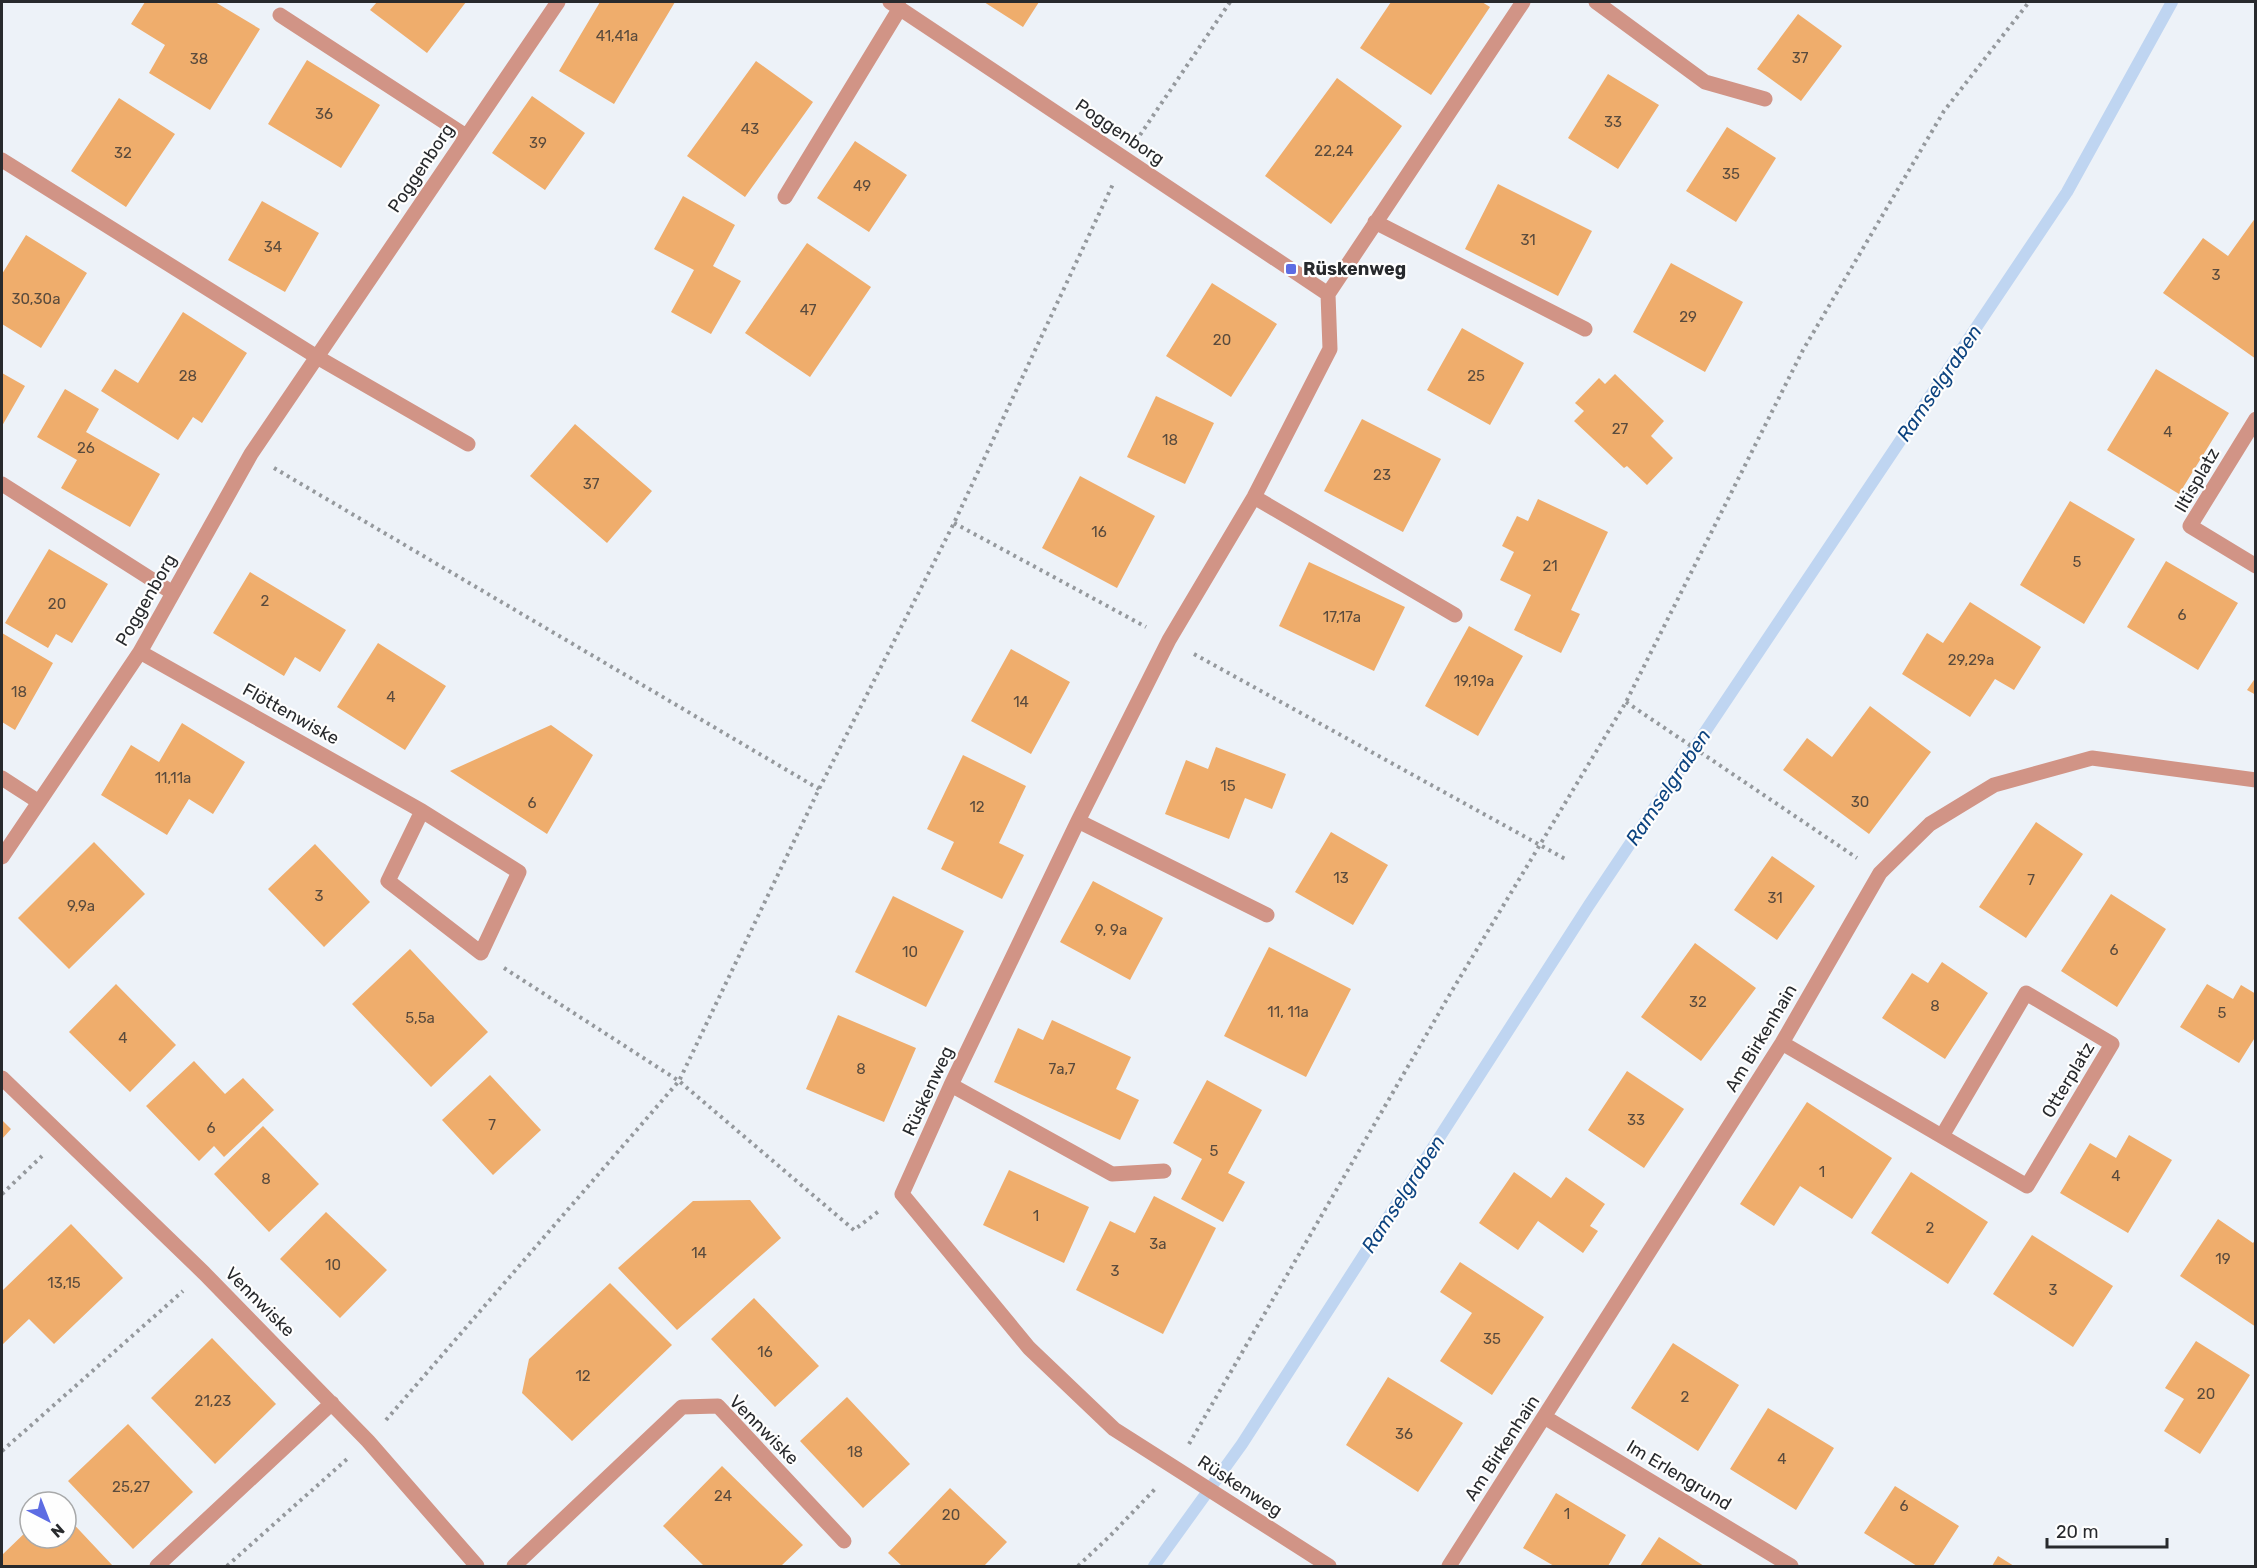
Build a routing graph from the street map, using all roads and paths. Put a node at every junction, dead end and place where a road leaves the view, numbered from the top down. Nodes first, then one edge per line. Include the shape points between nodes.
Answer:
1 (558, 2) edge
2 (1230, 2) edge
3 (1523, 2) edge
4 (1596, 2) edge
5 (2029, 2) edge
6 (895, 5) edge
7 (280, 15) dead end
8 (1765, 99) dead end
9 (466, 136) junction
10 (1125, 158) junction
11 (2, 160) edge
12 (785, 196) dead end
13 (1375, 222) junction
14 (1328, 294) junction
15 (1585, 329) dead end
16 (317, 357) junction
17 (2256, 419) edge
18 (468, 444) dead end
19 (251, 454) junction
20 (2, 484) edge
21 (1254, 497) junction
22 (954, 523) junction
23 (2256, 566) edge
24 (173, 593) junction
25 (1455, 615) dead end
26 (1169, 640) junction
27 (140, 652) junction
28 (1626, 702) junction
29 (2, 778) edge
30 (2256, 780) edge
31 (819, 789) junction
32 (39, 802) junction
33 (422, 811) junction
34 (1078, 821) junction
35 (1540, 845) junction
36 (2, 857) edge
37 (1567, 860) dead end
38 (1880, 873) junction
39 (1267, 915) dead end
40 (481, 953) junction
41 (1782, 1043) junction
42 (2, 1078) edge
43 (679, 1081) junction
44 (951, 1085) junction
45 (1942, 1136) junction
46 (61, 1138) junction
47 (1164, 1171) dead end
48 (2, 1194) edge
49 (902, 1194) junction
50 (204, 1273) junction
51 (332, 1403) junction
52 (1546, 1418) junction
53 (368, 1441) junction
54 (2, 1451) edge
55 (1181, 1471) junction
56 (844, 1541) dead end
57 (157, 1566) edge
58 (227, 1566) edge
59 (477, 1566) edge
60 (514, 1566) edge
61 (1078, 1566) edge
62 (1329, 1566) edge
63 (1449, 1566) edge
64 (1791, 1566) edge

1 - 9 street, Poggenborg
2 - 10 path
3 - 13 street
4 - 8 street via 1705,82
5 - 28 path via 1944,111 1803,350
6 - 10 street, Poggenborg
6 - 12 street
7 - 9 street
9 - 16 street, Poggenborg
10 - 14 street, Poggenborg
10 - 22 path
11 - 16 street
13 - 14 street
13 - 15 street
14 - 21 street, Rüskenweg via 1330,349
16 - 18 street
16 - 19 street, Poggenborg
17 - 23 street, Iltisplatz via 2190,526
19 - 24 street, Poggenborg
19 - 31 path
20 - 24 street
21 - 25 street
21 - 26 street, Rüskenweg
22 - 26 path
22 - 31 path
24 - 27 street, Poggenborg
26 - 34 street, Rüskenweg
26 - 35 path
27 - 32 street, Poggenborg
27 - 33 street, Flöttenwiske
28 - 35 path
28 - 38 path
29 - 32 street
30 - 38 street, Am Birkenhain via 2092,758 1994,785 1930,824
31 - 43 path
32 - 36 street, Poggenborg
33 - 40 street via 388,881
33 - 40 street, Flöttenwiske via 519,872
34 - 39 street
34 - 44 street, Rüskenweg
35 - 37 path
35 - 55 path via 1450,994
38 - 41 street, Am Birkenhain
40 - 43 path
41 - 45 street, Otterplatz
41 - 52 street, Am Birkenhain
42 - 46 street, Vennwiske
43 - 49 path via 854,1230
43 - 53 path
44 - 47 street via 1112,1174
44 - 49 street, Rüskenweg
45 - 45 street, Otterplatz via 2027,1186 2112,1044 2026,993
46 - 48 path
46 - 50 street, Vennwiske
49 - 55 street, Rüskenweg via 1029,1348 1114,1429
50 - 51 street, Vennwiske
50 - 54 path
51 - 53 street, Vennwiske
51 - 57 street
52 - 63 street, Am Birkenhain
52 - 64 street, Im Erlengrund
53 - 58 path
53 - 59 street, Vennwiske
55 - 61 path
55 - 62 street, Rüskenweg
56 - 60 street, Vennwiske via 718,1406 682,1407

